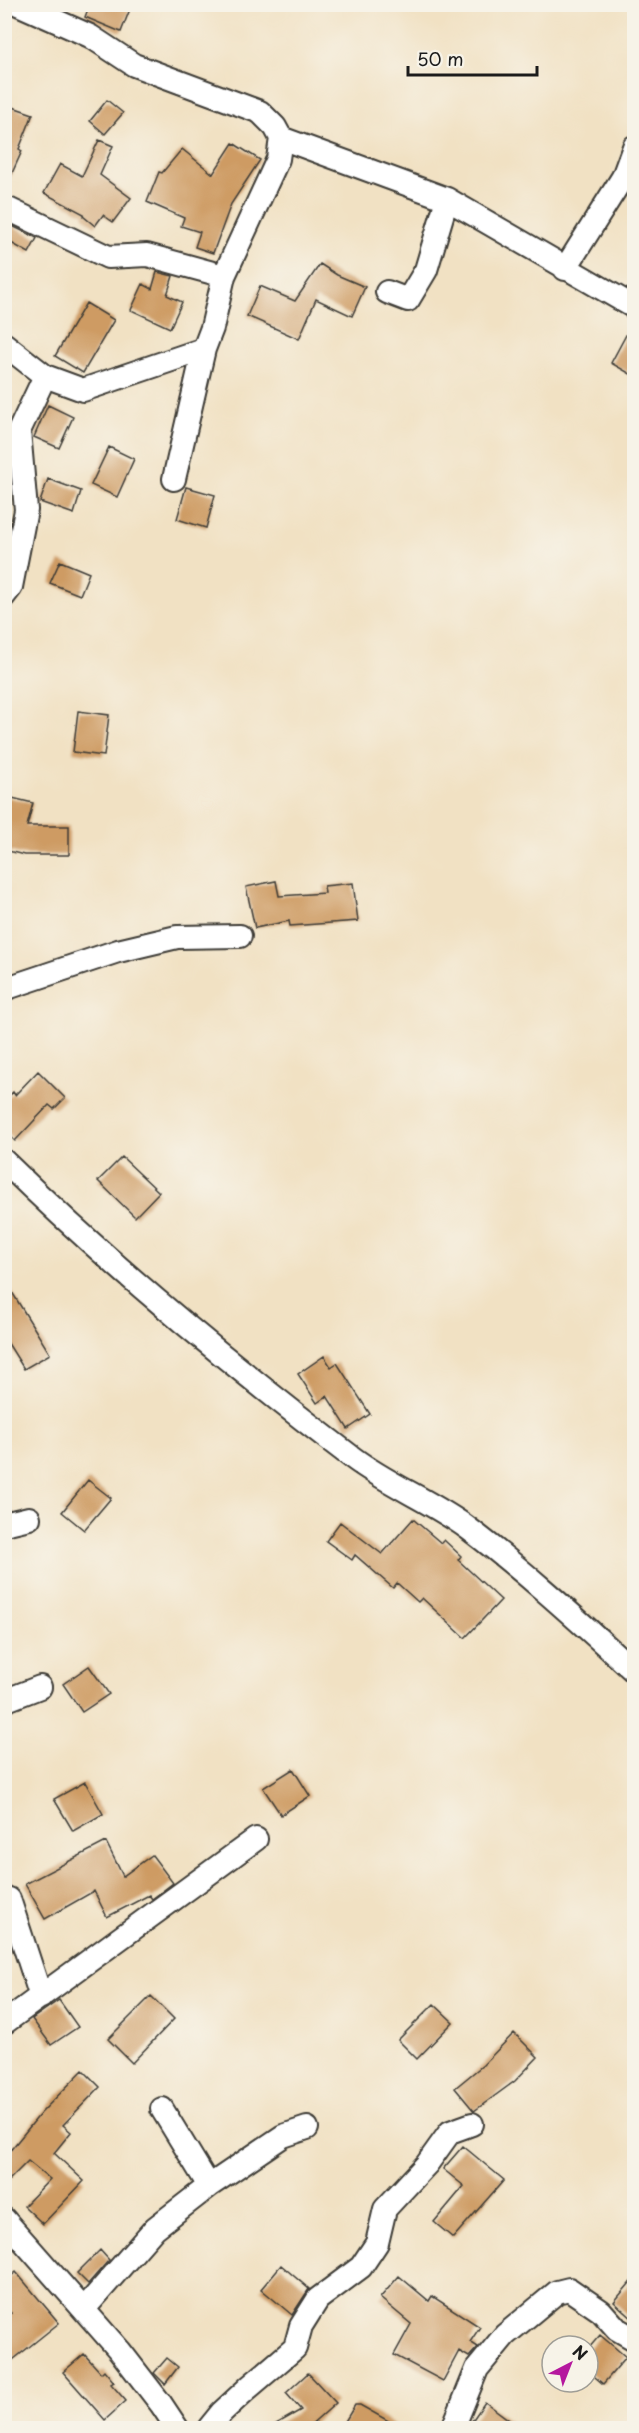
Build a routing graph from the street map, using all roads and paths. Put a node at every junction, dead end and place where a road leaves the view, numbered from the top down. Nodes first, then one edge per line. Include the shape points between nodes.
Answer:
1 (18, 4) edge
2 (281, 138) junction
3 (634, 147) edge
4 (447, 199) junction
5 (4, 207) edge
6 (565, 268) junction
7 (224, 276) junction
8 (387, 292) dead end
9 (634, 307) edge
10 (4, 344) edge
11 (204, 349) junction
12 (45, 376) junction
13 (174, 479) dead end
14 (4, 596) edge
15 (240, 936) dead end
16 (4, 989) edge
17 (4, 1161) edge
18 (29, 1518) dead end
19 (4, 1524) edge
20 (634, 1671) edge
21 (40, 1687) dead end
22 (4, 1701) edge
23 (256, 1839) dead end
24 (9, 1899) dead end
25 (41, 1997) junction
26 (4, 2023) edge
27 (162, 2109) dead end
28 (472, 2124) dead end
29 (307, 2128) dead end
30 (209, 2186) junction
31 (4, 2219) edge
32 (84, 2309) junction
33 (634, 2339) edge
34 (177, 2428) edge
35 (209, 2428) edge
36 (453, 2428) edge

1 - 2 street via 90,36 134,65 260,112
2 - 4 street
2 - 7 street via 278,159
3 - 6 street via 622,177
4 - 6 street
4 - 8 street via 426,270 408,300
5 - 7 street via 108,257 147,255
6 - 9 street
7 - 11 street
10 - 12 street
11 - 12 street via 83,390
11 - 13 street
12 - 14 street via 19,431 26,510 11,588
15 - 16 street via 177,937 118,951
17 - 20 street via 205,1342 356,1460 468,1528
18 - 19 street
21 - 22 street
23 - 25 street
24 - 25 street
25 - 26 street
27 - 30 street
28 - 35 street via 450,2132 427,2164 385,2209 377,2243 361,2267 318,2299 302,2325 295,2348
29 - 30 street via 283,2136
30 - 32 street via 155,2228
31 - 32 street
32 - 34 street
33 - 36 street via 569,2289 556,2292 505,2335 477,2369

